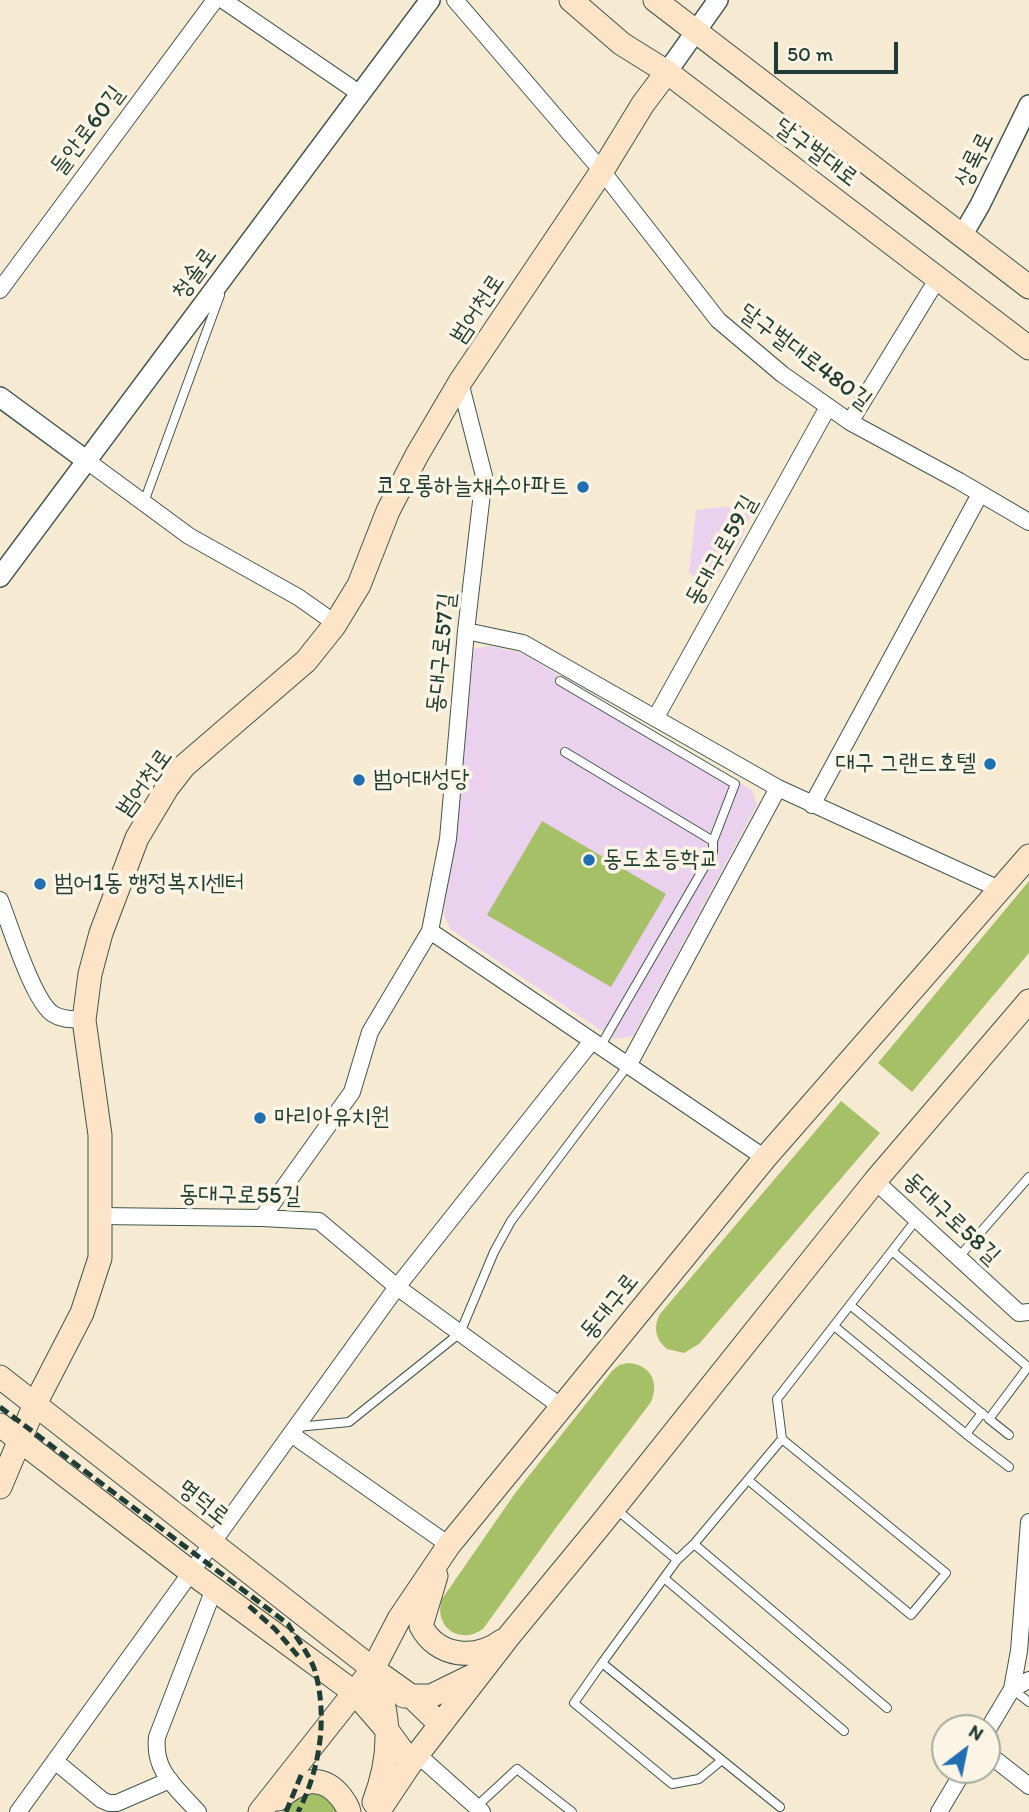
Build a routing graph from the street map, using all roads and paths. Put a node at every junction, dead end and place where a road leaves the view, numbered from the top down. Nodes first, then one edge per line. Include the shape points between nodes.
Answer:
1 (215, 0) edge
2 (223, 0) edge
3 (429, 0) edge
4 (454, 0) edge
5 (571, 0) edge
6 (655, 0) edge
7 (718, 0) edge
8 (695, 30) junction
9 (667, 72) junction
10 (359, 93) junction
11 (1029, 105) edge
12 (602, 171) junction
13 (962, 236) junction
14 (229, 269) junction
15 (938, 278) junction
16 (1029, 286) edge
17 (0, 290) edge
18 (1029, 348) edge
19 (460, 382) junction
20 (0, 397) edge
21 (828, 407) junction
22 (850, 422) junction
23 (87, 461) junction
24 (980, 494) junction
25 (144, 502) junction
26 (1029, 522) edge
27 (0, 577) edge
28 (335, 623) junction
29 (466, 631) junction
30 (559, 681) dead end
31 (653, 716) junction
32 (641, 729) junction
33 (565, 752) dead end
34 (778, 788) junction
35 (812, 805) junction
36 (713, 841) junction
37 (1029, 856) edge
38 (999, 889) junction
39 (0, 900) edge
40 (430, 931) junction
41 (1029, 1001) edge
42 (85, 1020) junction
43 (596, 1044) junction
44 (629, 1064) junction
45 (765, 1158) junction
46 (1029, 1177) edge
47 (875, 1181) junction
48 (100, 1216) junction
49 (261, 1218) junction
50 (916, 1220) junction
51 (892, 1251) junction
52 (958, 1258) junction
53 (397, 1287) junction
54 (850, 1305) junction
55 (1029, 1312) edge
56 (834, 1326) junction
57 (460, 1333) junction
58 (0, 1377) edge
59 (35, 1404) junction
60 (563, 1408) junction
61 (985, 1416) junction
62 (0, 1425) edge
63 (294, 1431) junction
64 (966, 1434) junction
65 (1009, 1435) dead end
66 (19, 1439) junction
67 (782, 1439) junction
68 (1009, 1467) dead end
69 (748, 1479) junction
70 (0, 1487) edge
71 (615, 1508) junction
72 (1029, 1522) edge
73 (211, 1543) junction
74 (694, 1544) junction
75 (445, 1552) junction
76 (677, 1560) junction
77 (1028, 1560) edge
78 (192, 1573) junction
79 (664, 1578) junction
80 (214, 1589) junction
81 (509, 1636) junction
82 (602, 1663) junction
83 (373, 1669) junction
84 (480, 1672) junction
85 (1029, 1680) edge
86 (1012, 1689) junction
87 (355, 1693) junction
88 (383, 1694) junction
89 (411, 1696) junction
90 (1029, 1702) edge
91 (887, 1707) dead end
92 (997, 1714) edge
93 (440, 1724) junction
94 (387, 1731) junction
95 (844, 1731) dead end
96 (414, 1759) junction
97 (722, 1760) junction
98 (55, 1761) junction
99 (1001, 1764) edge
100 (170, 1780) junction
101 (956, 1784) edge
102 (1029, 1786) edge
103 (100, 1806) edge
104 (780, 1807) dead end
105 (479, 1809) edge
106 (18, 1812) edge
107 (198, 1812) edge
108 (261, 1812) edge
109 (349, 1812) edge
110 (371, 1812) edge
111 (378, 1812) edge
112 (572, 1812) edge
113 (939, 1812) edge

1 - 17 street, 들안로60길
2 - 10 street
3 - 10 street, 청솔로
4 - 12 street
5 - 9 main road, 달구벌대로 via 622,44
6 - 8 main road, 달구벌대로
7 - 8 street, 범어천로
8 - 9 street, 범어천로
8 - 13 main road, 달구벌대로
9 - 12 main road, 범어천로
9 - 15 main road, 달구벌대로
10 - 14 street, 청솔로
11 - 13 street, 상록로
12 - 19 main road, 범어천로
12 - 21 street, 달구벌대로480길 via 718,320
13 - 16 main road, 달구벌대로
14 - 23 street, 청솔로
14 - 25 lane
15 - 18 main road, 달구벌대로
15 - 22 street
19 - 28 main road, 범어천로 via 417,455 388,511 359,585
19 - 29 street, 동대구로57길 via 484,476
20 - 23 street
21 - 22 street, 달구벌대로480길
21 - 31 street, 동대구로59길
22 - 24 street, 달구벌대로480길
23 - 25 street
23 - 27 street, 청솔로
24 - 26 street, 달구벌대로480길
24 - 35 street
25 - 28 street via 189,536
28 - 42 main road, 범어천로 via 306,661 184,766 160,799 137,838 101,933
29 - 31 street via 523,643
29 - 40 street, 동대구로57길 via 448,839
30 - 32 lane
31 - 32 lane
31 - 34 street
32 - 36 lane via 735,784
33 - 36 lane
34 - 35 street
34 - 44 street
35 - 38 street
36 - 43 lane via 713,852
37 - 38 main road, 동대구로
38 - 45 main road, 동대구로
39 - 42 street via 36,992 49,1011 64,1019
40 - 43 street
40 - 49 street, 동대구로57길 via 370,1032 352,1092
41 - 47 main road
42 - 48 main road, 범어천로 via 100,1135
43 - 44 street
43 - 53 street
44 - 45 street
44 - 57 lane via 511,1222
45 - 60 main road, 동대구로
46 - 52 lane
47 - 50 street, 동대구로58길
47 - 71 main road
48 - 49 street, 동대구로55길
48 - 59 main road, 범어천로 via 100,1258 92,1286
49 - 53 street, 동대구로55길 via 319,1221
50 - 51 lane
50 - 52 street, 동대구로58길
51 - 54 lane
51 - 61 lane via 1028,1367
52 - 55 street, 동대구로58길 via 1019,1313
53 - 57 street, 동대구로55길
53 - 63 street
54 - 56 lane
54 - 61 lane
56 - 64 lane
56 - 67 lane via 777,1399
57 - 60 street, 동대구로55길
57 - 63 lane via 349,1422
58 - 59 main road, 명덕로
59 - 66 main road, 범어천로
59 - 73 main road, 명덕로
60 - 75 main road, 동대구로
61 - 64 lane
61 - 65 lane
62 - 66 main road
63 - 73 street
63 - 75 street
64 - 68 lane
66 - 70 main road, 범어천로
66 - 78 main road
67 - 69 lane
67 - 69 lane via 946,1573 911,1615
69 - 74 lane
71 - 76 lane
71 - 81 main road
72 - 77 street
73 - 78 street
73 - 83 main road, 명덕로
74 - 76 lane
74 - 91 lane
75 - 81 main road via 421,1626 426,1635 449,1651 465,1655 493,1648
75 - 83 main road, 동대구로
76 - 79 lane
77 - 86 street
78 - 80 main road
78 - 98 street
79 - 82 lane
79 - 95 lane
80 - 87 main road
80 - 100 street via 157,1737 156,1757
81 - 84 main road
82 - 97 lane
82 - 97 lane via 574,1703 672,1784 699,1779
83 - 87 main road, 동대구로
83 - 88 main road
83 - 89 main road, 명덕로
84 - 89 main road via 431,1696
84 - 93 main road
85 - 86 street
86 - 90 lane
86 - 92 street
87 - 88 main road
87 - 94 main road
87 - 108 main road, 동대구로
88 - 89 main road
88 - 94 main road
89 - 93 main road, 명덕로
93 - 96 main road
94 - 96 main road
94 - 110 main road via 385,1773
96 - 105 street
96 - 111 main road
97 - 104 lane
98 - 103 street
98 - 106 street
99 - 102 street
100 - 103 street
100 - 107 street
101 - 113 street
105 - 112 lane via 517,1769
108 - 109 main road via 291,1788 319,1782 332,1787

